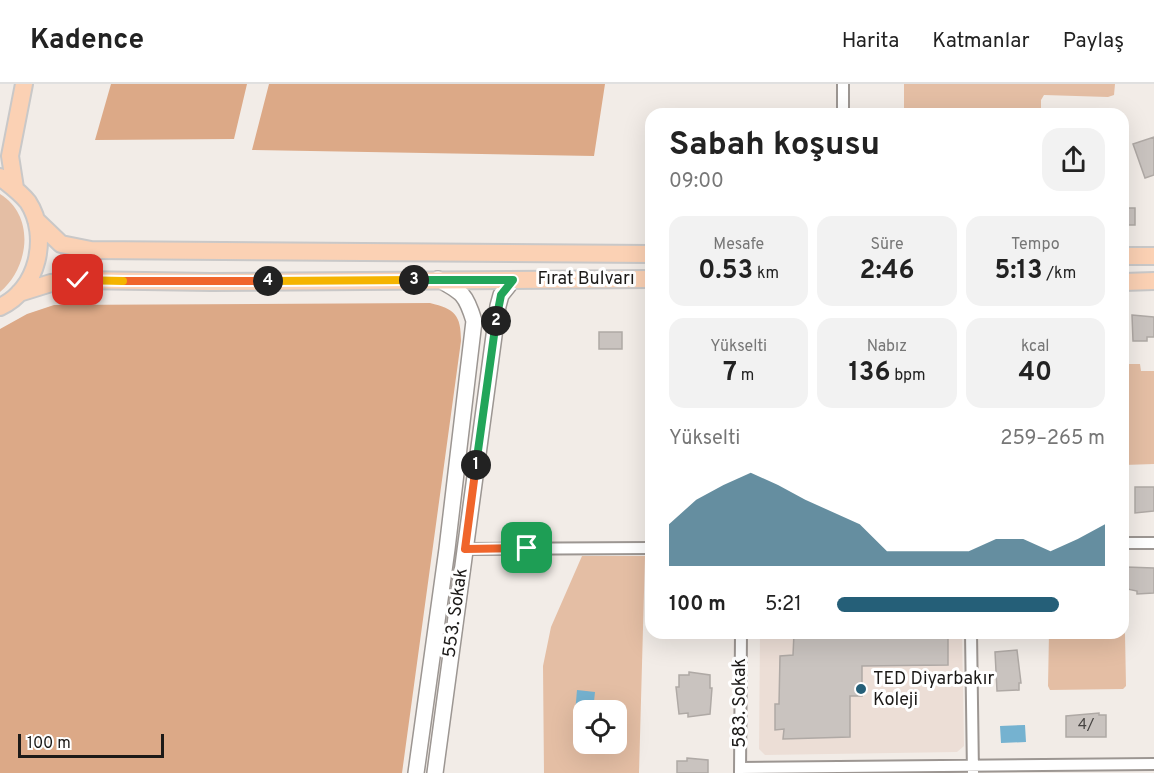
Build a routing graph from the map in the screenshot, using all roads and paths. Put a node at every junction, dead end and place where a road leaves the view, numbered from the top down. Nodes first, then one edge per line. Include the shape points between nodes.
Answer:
1 (24, 84) edge
2 (843, 84) edge
3 (843, 108) edge
4 (0, 177) edge
5 (15, 188) junction
6 (36, 220) junction
7 (645, 254) edge
8 (1129, 256) edge
9 (1154, 256) edge
10 (438, 279) junction
11 (645, 279) edge
12 (513, 280) junction
13 (1154, 281) edge
14 (1129, 282) edge
15 (19, 293) junction
16 (0, 307) edge
17 (1129, 543) edge
18 (1154, 543) edge
19 (645, 548) edge
20 (465, 549) junction
21 (741, 639) edge
22 (971, 639) edge
23 (1154, 764) edge
24 (973, 769) edge
25 (740, 771) edge
26 (416, 773) edge
27 (435, 773) edge

1 - 5 main road via 9,156
2 - 3 street
4 - 5 main road
5 - 6 main road via 28,202
6 - 7 main road, Fırat Bulvarı via 61,244 91,250
6 - 15 main road via 38,259
8 - 9 main road
10 - 12 main road, Fırat Bulvarı
10 - 15 main road, Fırat Bulvarı via 78,280
10 - 26 main road via 468,300 474,321
11 - 12 main road, Fırat Bulvarı
12 - 20 main road, 553. Sokak via 498,306
13 - 14 main road
15 - 16 main road
17 - 18 street
19 - 20 street
20 - 27 main road, 553. Sokak
21 - 25 street, 583. Sokak
22 - 24 street
23 - 24 street
24 - 25 street

